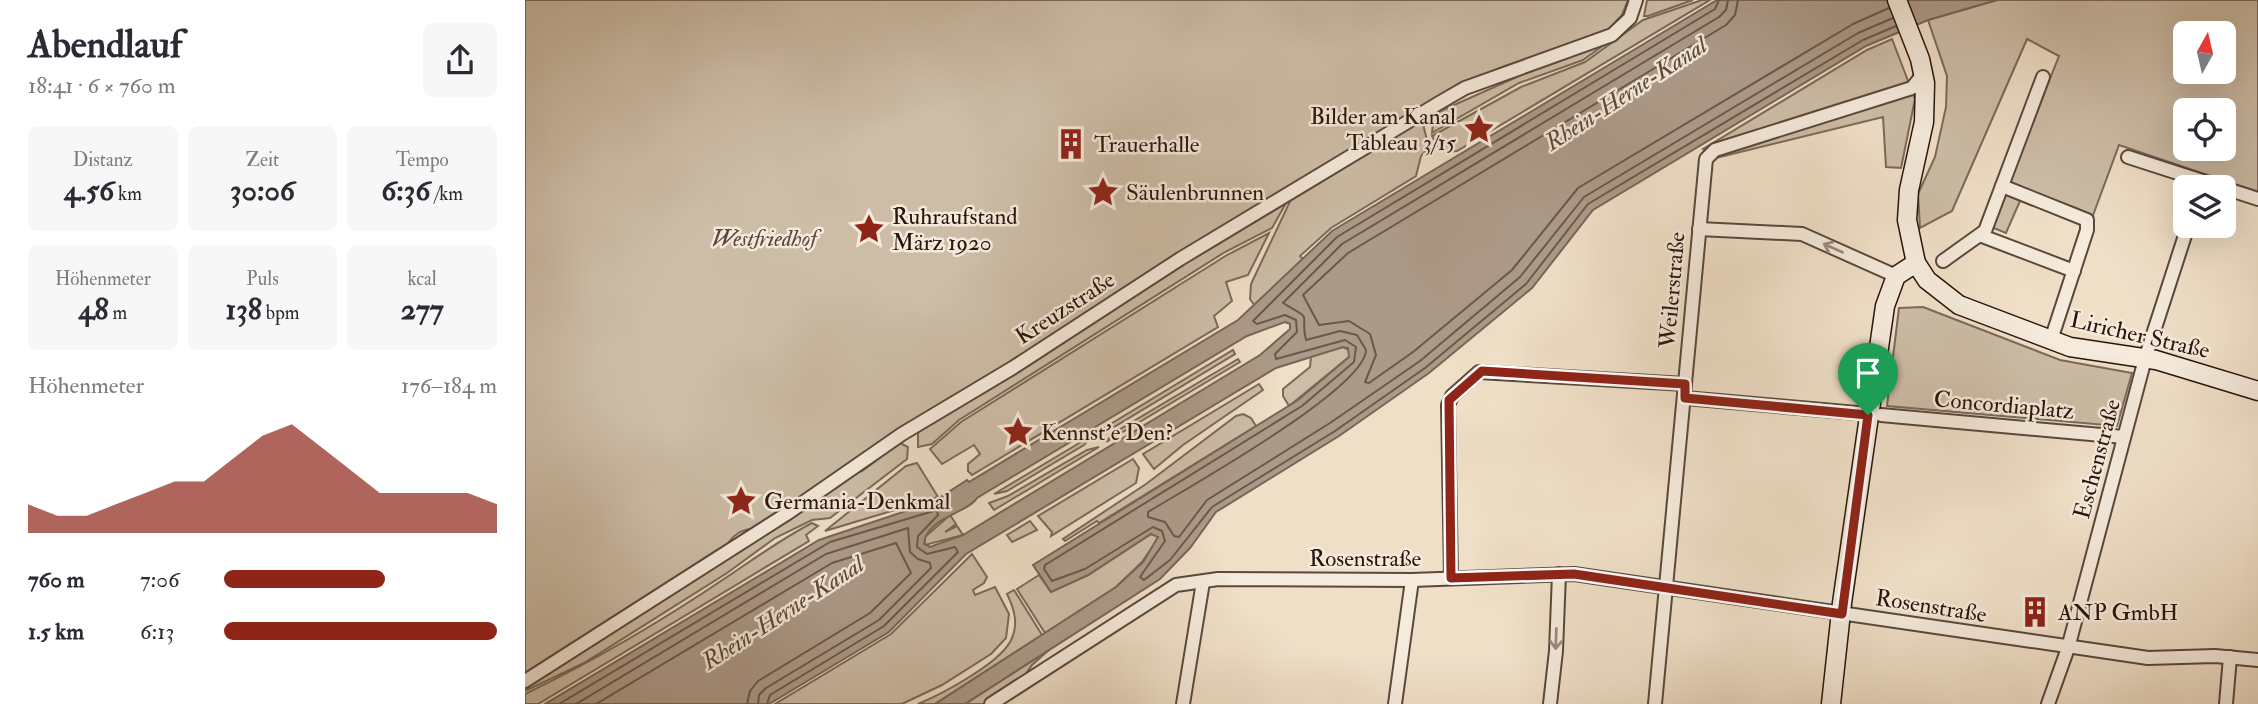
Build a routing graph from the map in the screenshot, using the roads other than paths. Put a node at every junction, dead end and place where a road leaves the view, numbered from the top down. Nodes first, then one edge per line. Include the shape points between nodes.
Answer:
1 (1636, 0) edge
2 (1897, 0) edge
3 (1924, 73) junction
4 (2043, 77) dead end
5 (2128, 158) dead end
6 (2176, 175) edge
7 (2001, 186) junction
8 (2236, 192) edge
9 (2258, 199) edge
10 (1699, 229) junction
11 (1982, 236) junction
12 (2184, 238) edge
13 (1943, 261) dead end
14 (1916, 263) junction
15 (2074, 271) junction
16 (1896, 276) junction
17 (2051, 340) junction
18 (2145, 359) junction
19 (1685, 384) junction
20 (2258, 391) edge
21 (1685, 398) junction
22 (1875, 415) junction
23 (2124, 438) junction
24 (1559, 574) junction
25 (1451, 578) junction
26 (1412, 580) junction
27 (1203, 582) junction
28 (1667, 589) junction
29 (1842, 614) junction
30 (2068, 648) junction
31 (2230, 657) junction
32 (2258, 660) edge
33 (525, 681) edge
34 (991, 704) edge
35 (1183, 704) edge
36 (1395, 704) edge
37 (1550, 704) edge
38 (1655, 704) edge
39 (1831, 704) edge
40 (2048, 704) edge
41 (2226, 704) edge

1 - 33 street, Kreuzstraße via 1630,18 1612,35 1465,88 1180,258
2 - 3 street
3 - 10 street, Weilerstraße via 1912,88 1711,153 1705,163
3 - 14 street via 1924,122 1907,211
4 - 7 street
5 - 6 street
7 - 11 street
7 - 15 street, Liricher Straße via 2087,220
8 - 9 street
16 -> 10 street via 1802,234
10 - 19 street, Weilerstraße
11 - 13 street
11 - 15 street
12 - 18 street, Eschenstraße
14 - 16 street
14 - 17 street, Liricher Straße via 1927,280 1959,306
15 - 17 street, Liricher Straße
16 - 22 street via 1885,306
17 - 18 street, Liricher Straße
18 - 20 street, Liricher Straße
18 - 23 street, Eschenstraße
19 - 21 street, Weilerstraße
19 - 25 street via 1479,372 1448,405
21 - 22 street, Concordiaplatz
21 - 28 street, Weilerstraße
22 - 23 street, Concordiaplatz
22 - 29 street
23 - 30 street, Eschenstraße
24 - 25 street, Rosenstraße
24 - 28 street, Rosenstraße
24 -> 37 street
25 - 26 street, Rosenstraße
26 - 27 street, Rosenstraße
26 - 36 street
27 - 34 street, Rosenstraße via 1176,585
27 - 35 street
28 - 29 street, Rosenstraße
28 - 38 street, Weilerstraße
29 - 30 street, Rosenstraße
29 - 39 street
30 - 31 street, Rosenstraße via 2148,658
30 - 40 street, Eschenstraße
31 - 32 street, Rosenstraße
31 - 41 street

